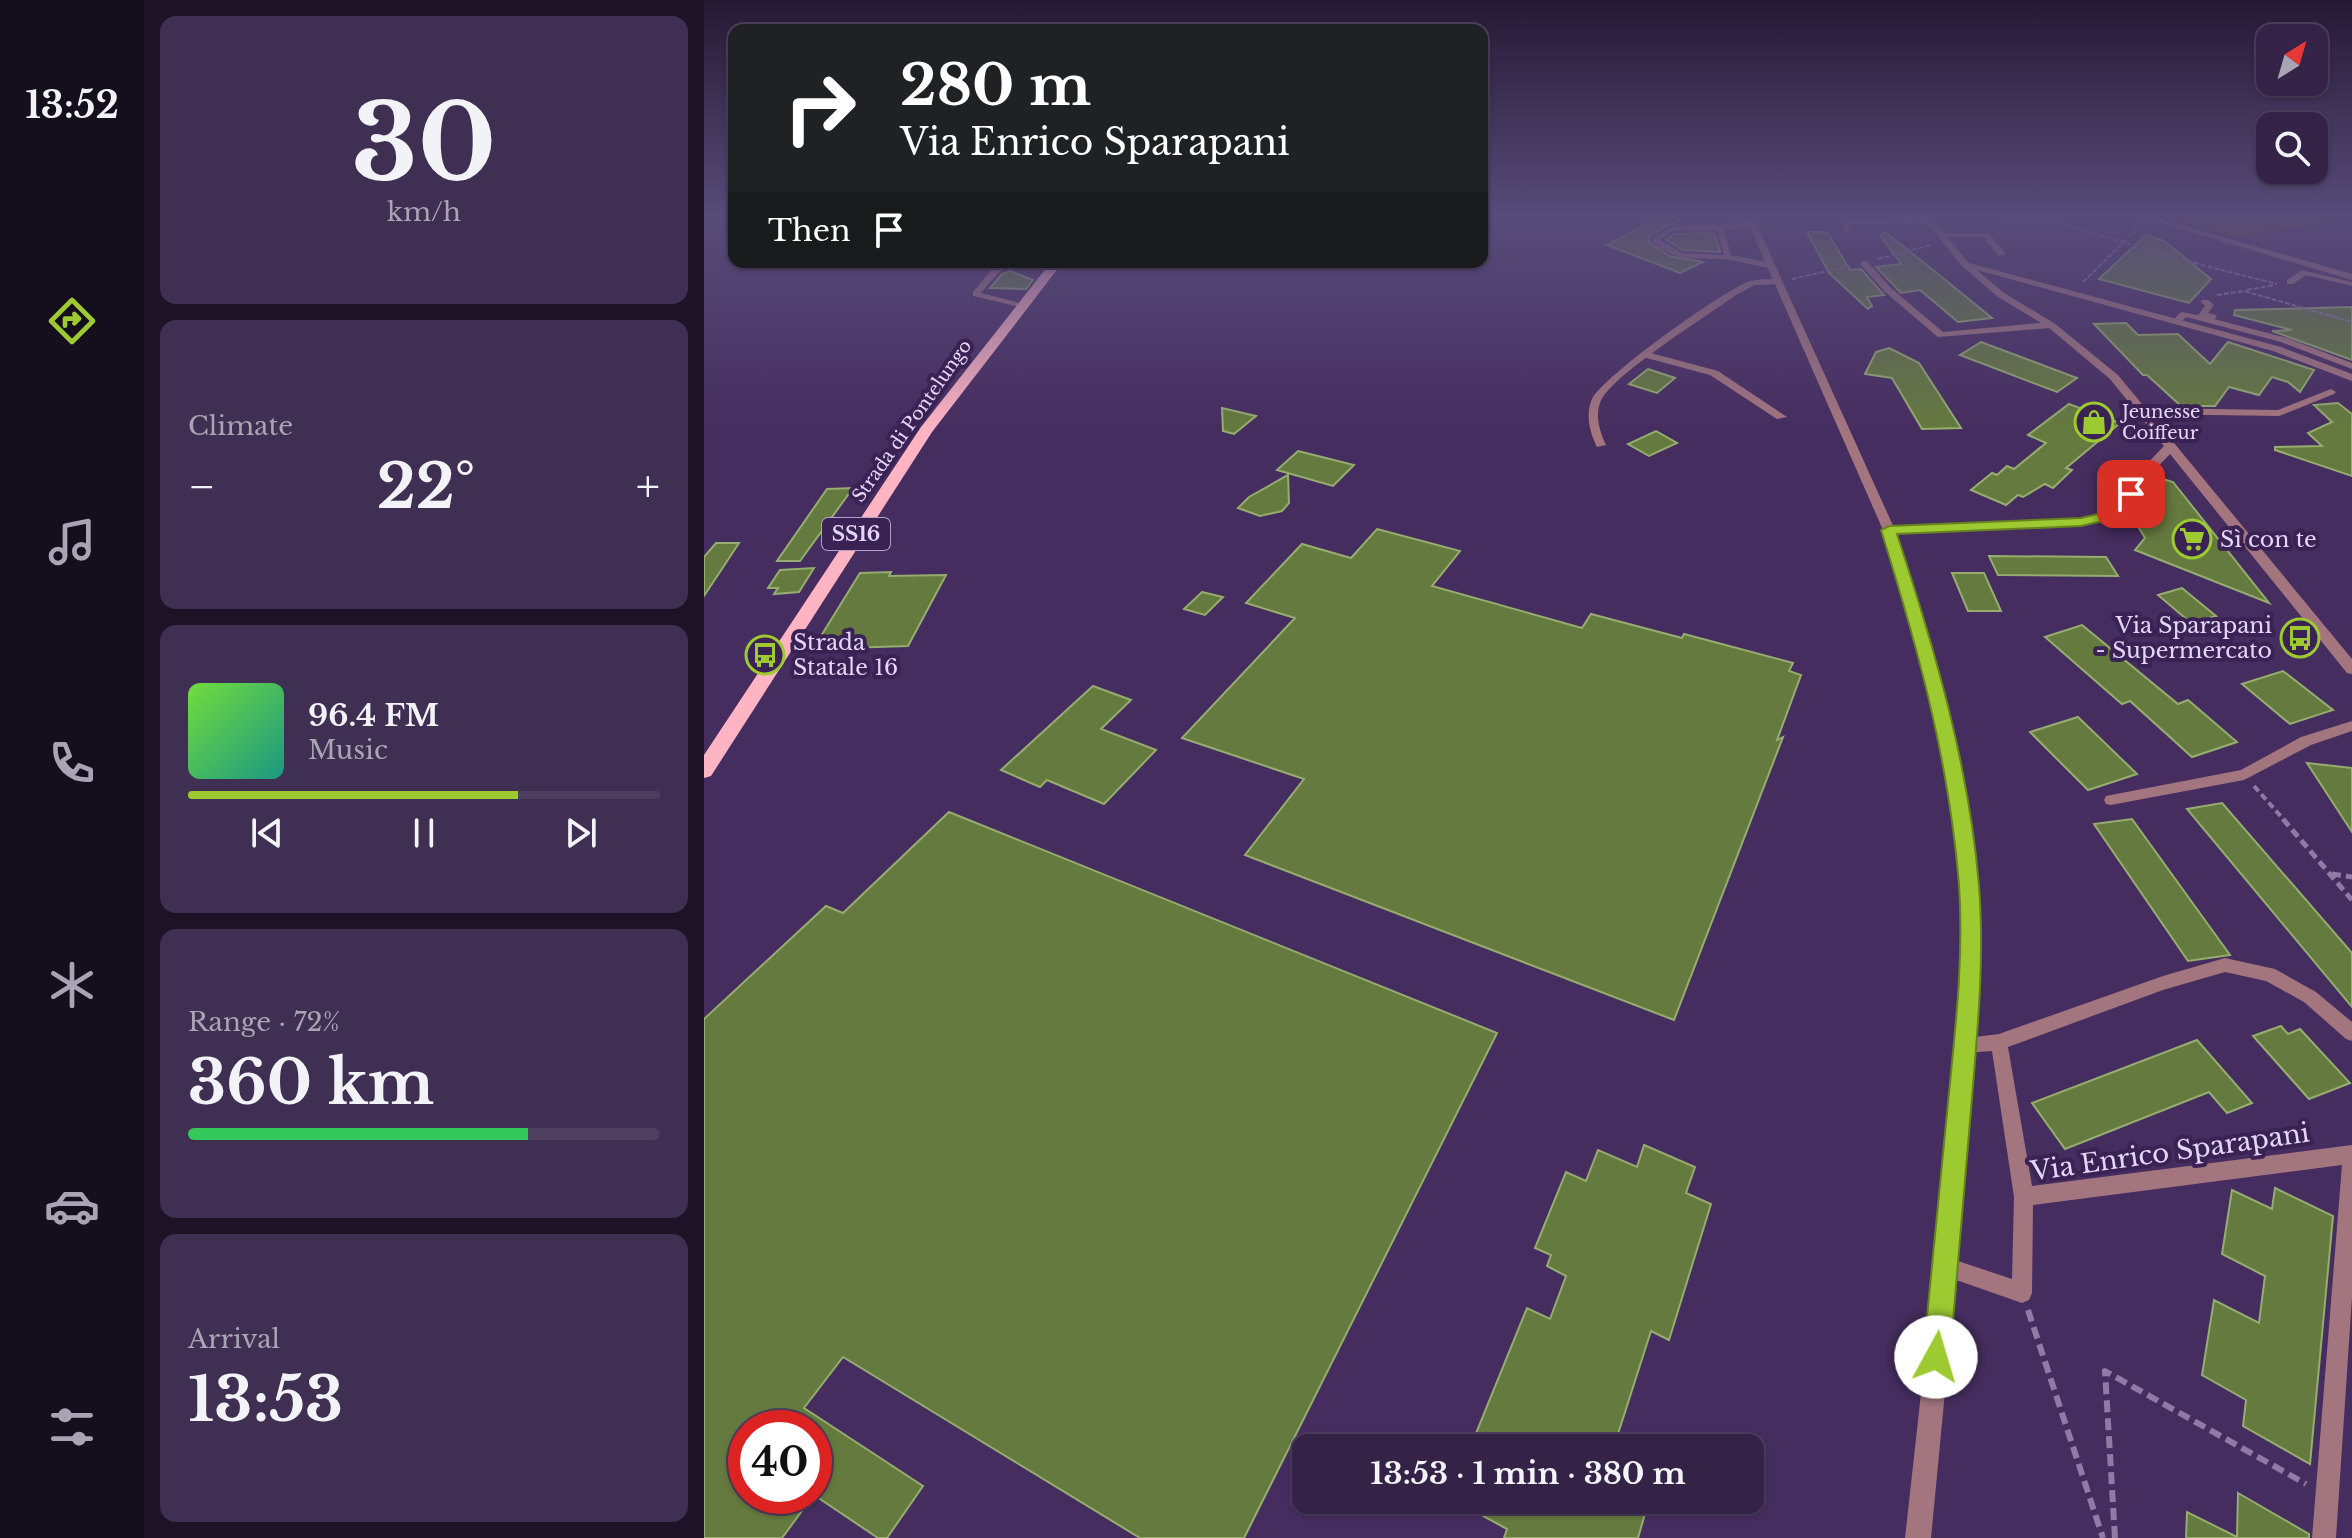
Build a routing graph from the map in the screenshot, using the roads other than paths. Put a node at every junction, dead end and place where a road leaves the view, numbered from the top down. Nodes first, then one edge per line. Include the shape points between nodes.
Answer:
1 (983, 286) edge
2 (1038, 286) edge
3 (1747, 286) edge
4 (1780, 286) edge
5 (1884, 286) edge
6 (1990, 286) edge
7 (2049, 286) edge
8 (2205, 302) road end
9 (1021, 306) junction
10 (2176, 322) junction
11 (2051, 325) junction
12 (2250, 331) junction
13 (1647, 355) junction
14 (2352, 366) edge
15 (2352, 378) edge
16 (2331, 392) dead end
17 (2145, 411) junction
18 (1781, 417) dead end
19 (1601, 445) dead end
20 (2170, 447) junction
21 (1889, 530) junction
22 (2352, 669) edge
23 (2352, 726) edge
24 (704, 771) edge
25 (2111, 800) dead end
26 (2352, 1033) edge
27 (1999, 1042) junction
28 (1965, 1045) junction
29 (2352, 1156) edge
30 (2024, 1197) junction
31 (1946, 1267) junction
32 (1918, 1538) edge
33 (2324, 1538) edge

1 - 9 lane via 976,294
2 - 9 main road, Strada di Pontelungo / SS16
3 - 13 lane
4 - 21 street
5 - 11 lane via 1941,335
6 - 11 street
7 - 10 street
8 - 12 lane via 2210,305 2202,315
9 - 24 main road, Strada di Pontelungo / SS16 via 926,430
10 - 12 lane via 2184,314
10 - 15 street via 2277,349
11 - 17 street via 2088,352
12 - 14 lane
13 - 18 street via 1714,373
13 - 19 lane via 1597,395 1594,429
16 - 17 lane via 2279,413
17 - 20 street
20 - 21 street via 2142,476 2120,513 2081,522
20 - 22 street
21 - 28 street via 1951,750 1969,886
23 - 25 lane via 2306,741 2244,775
26 - 27 lane via 2310,997 2269,974 2225,965
27 - 28 lane
27 - 30 lane
28 - 31 street
29 - 30 lane, Via Enrico Sparapani
29 - 33 lane, Via Enrico Sparapani
30 - 31 lane, Via Enrico Sparapani via 2022,1293
31 - 32 street

